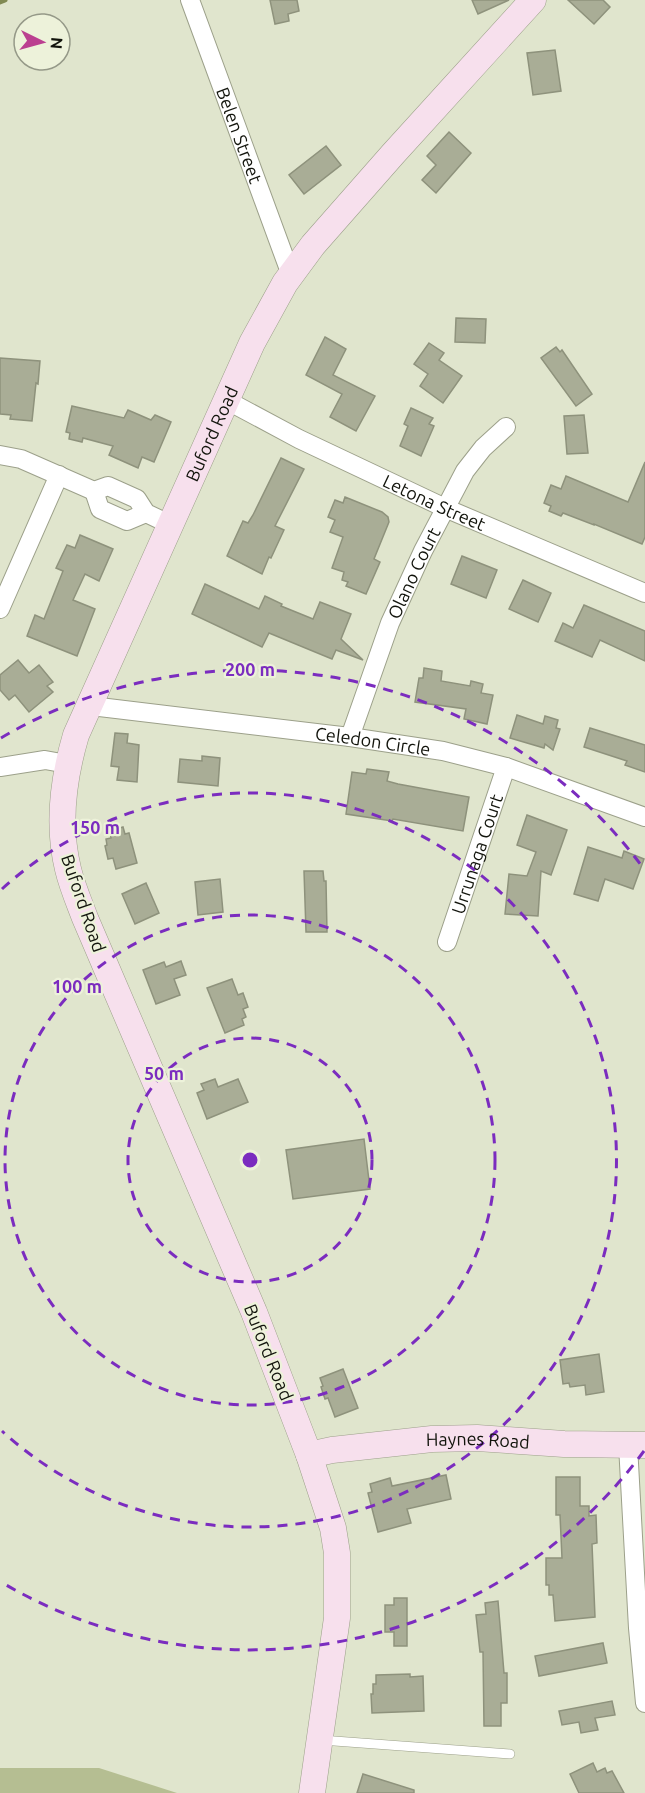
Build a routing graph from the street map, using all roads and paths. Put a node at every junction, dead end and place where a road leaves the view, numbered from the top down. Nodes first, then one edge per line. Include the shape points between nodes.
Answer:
1 (533, 0) edge
2 (189, 4) edge
3 (291, 275) junction
4 (228, 401) junction
5 (506, 427) dead end
6 (0, 455) edge
7 (59, 475) junction
8 (445, 508) junction
9 (171, 525) junction
10 (645, 593) edge
11 (0, 609) edge
12 (91, 706) junction
13 (350, 737) junction
14 (67, 764) junction
15 (0, 767) edge
16 (506, 767) junction
17 (645, 817) edge
18 (447, 942) dead end
19 (637, 1445) edge
20 (309, 1455) junction
21 (645, 1702) edge
22 (320, 1740) junction
23 (510, 1754) dead end
24 (312, 1793) edge

1 - 3 street, Buford Road via 386,162
2 - 3 street, Belen Street
3 - 4 street, Buford Road via 252,343
4 - 8 street, Letona Street
4 - 9 street, Buford Road
5 - 8 street, Olano Court via 465,471
6 - 7 street
7 - 9 street via 94,491 100,509 127,521 146,513
7 - 11 street
8 - 10 street, Letona Street
8 - 13 street, Olano Court via 390,624
9 - 12 street, Buford Road
12 - 13 street, Celedon Circle
12 - 14 street, Buford Road
13 - 16 street, Celedon Circle via 443,751
14 - 15 street via 45,760
14 - 20 street, Buford Road via 63,842 68,870 254,1312
16 - 17 street, Celedon Circle
16 - 18 street, Urrunaga Court
19 - 20 street, Haynes Road via 432,1439
19 - 21 street via 638,1628
20 - 22 street, Buford Road via 333,1528 337,1553 337,1618
22 - 23 lane
22 - 24 street, Buford Road

